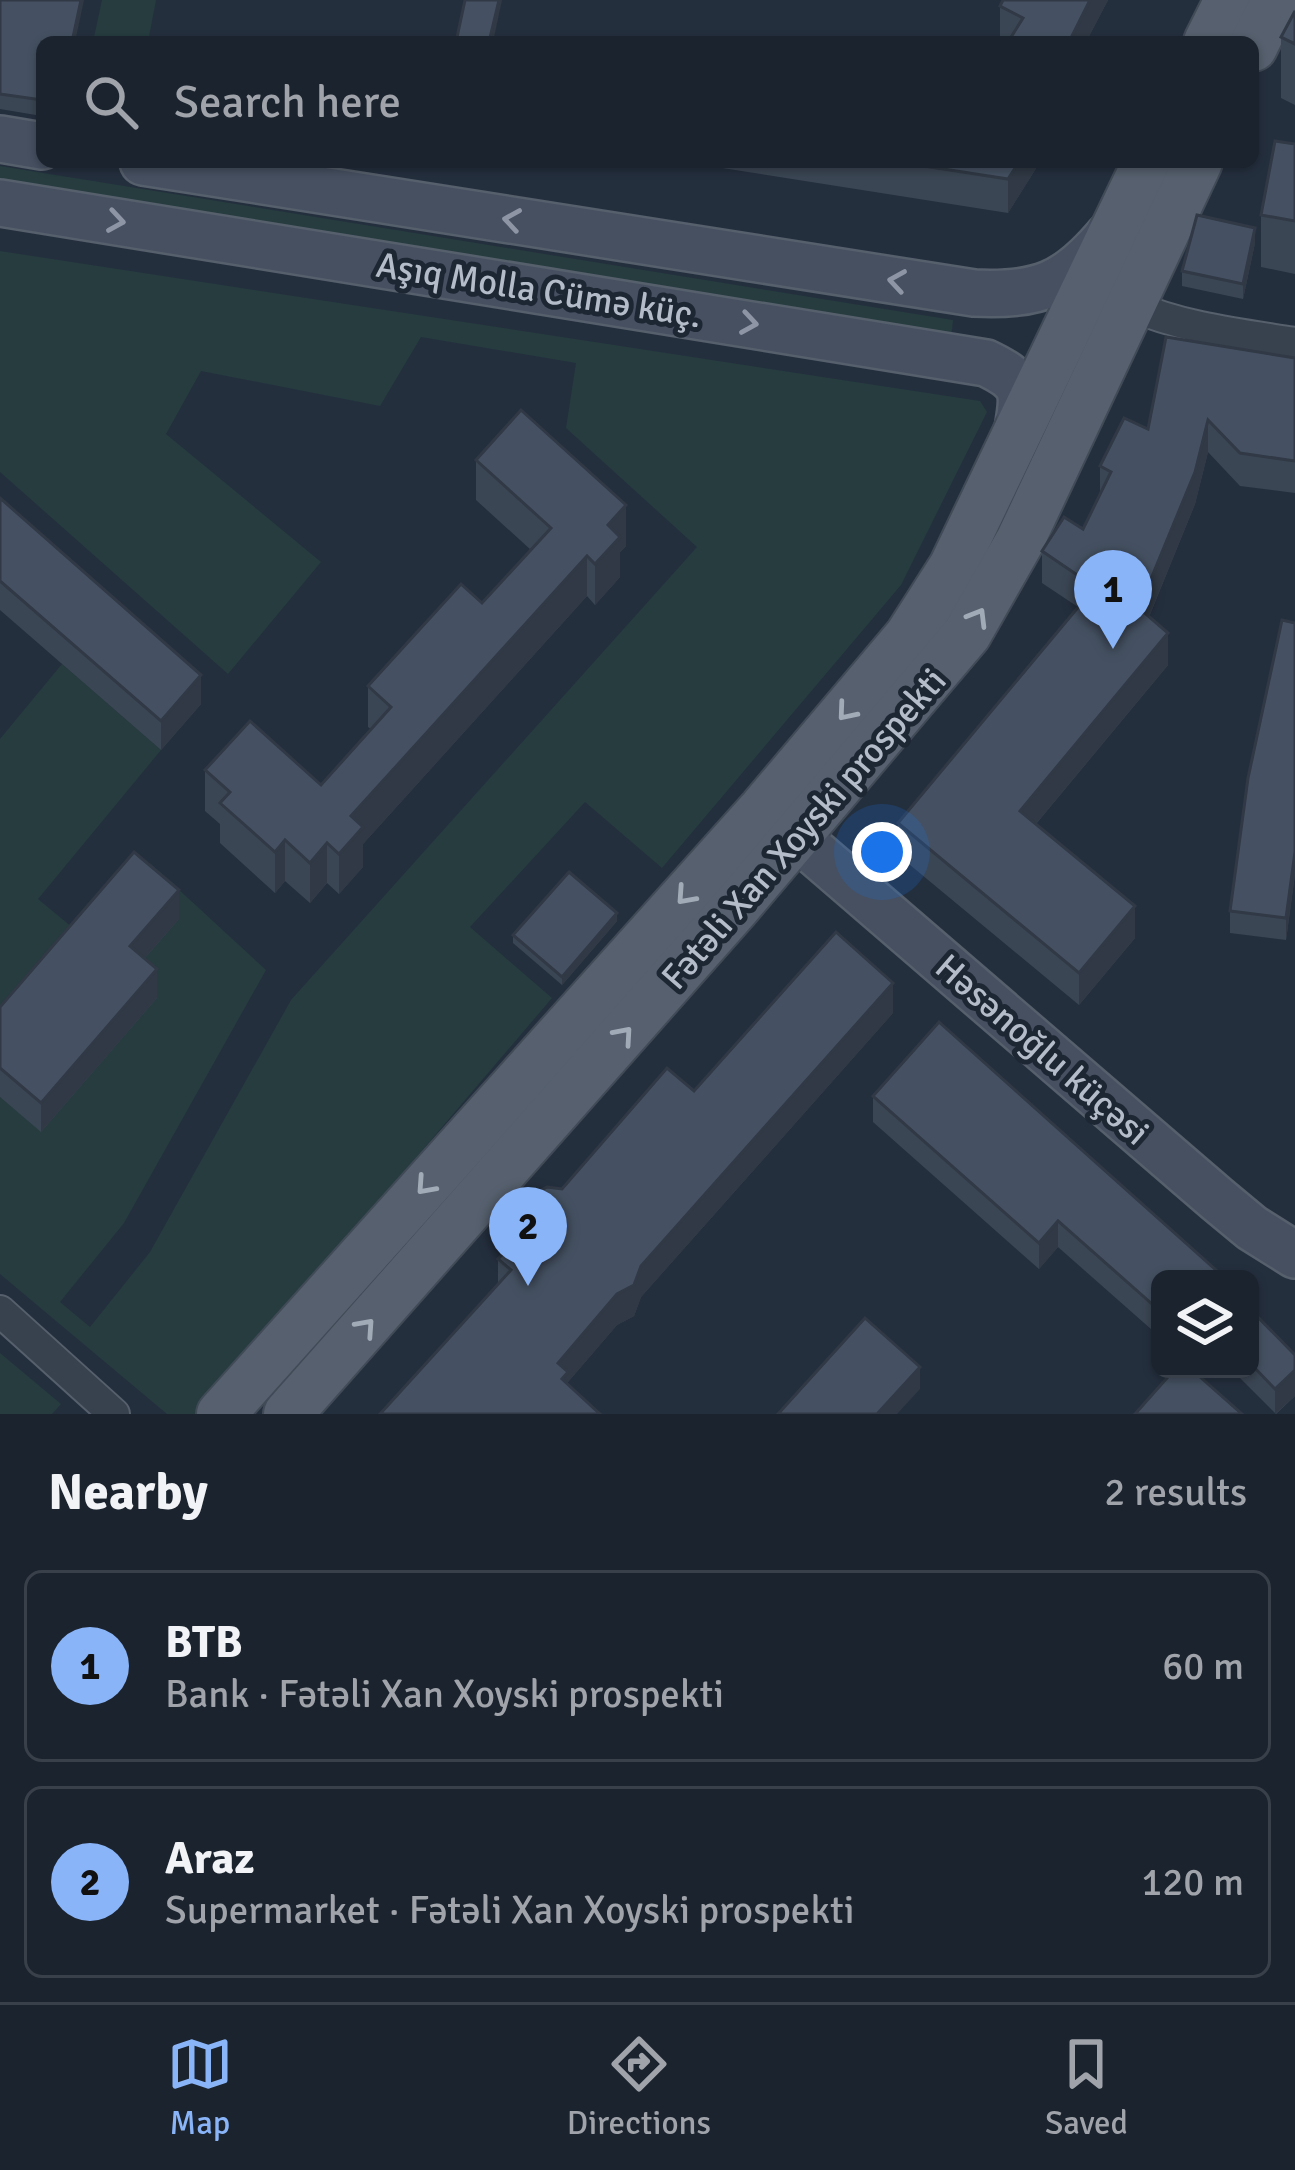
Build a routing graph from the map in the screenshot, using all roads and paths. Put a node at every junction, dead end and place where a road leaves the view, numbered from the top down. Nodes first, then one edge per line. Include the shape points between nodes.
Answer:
1 (1229, 0) edge
2 (1276, 0) edge
3 (1211, 36) edge
4 (1258, 36) edge
5 (0, 139) edge
6 (36, 145) edge
7 (181, 168) edge
8 (1145, 168) edge
9 (1195, 168) edge
10 (0, 202) edge
11 (1115, 228) junction
12 (974, 293) junction
13 (1130, 305) junction
14 (1295, 343) edge
15 (964, 358) junction
16 (1016, 435) junction
17 (780, 823) junction
18 (1295, 1255) edge
19 (0, 1311) edge
20 (114, 1414) edge
21 (221, 1414) edge
22 (288, 1414) edge

1 - 3 main road
2 - 4 main road
5 - 6 main road
12 -> 7 main road, Aşıq Molla Cümə küç.
8 - 11 main road
9 - 13 main road, Fətəli Xan Xoyski prospekti
10 -> 15 main road, Aşıq Molla Cümə küç.
11 - 12 main road, Aşıq Molla Cümə küç. via 1048,287
11 - 16 main road, Fətəli Xan Xoyski prospekti
12 - 15 main road
13 - 14 street via 1197,328
17 -> 13 main road, Fətəli Xan Xoyski prospekti via 968,634
15 - 16 main road, Aşıq Molla Cümə küç. via 1015,378 1022,399
16 -> 17 main road, Fətəli Xan Xoyski prospekti via 953,567
17 - 18 main road, Həsənoğlu küçəsi via 1217,1199
17 -> 21 main road, Fətəli Xan Xoyski prospekti
22 -> 17 main road, Fətəli Xan Xoyski prospekti
19 - 20 street

